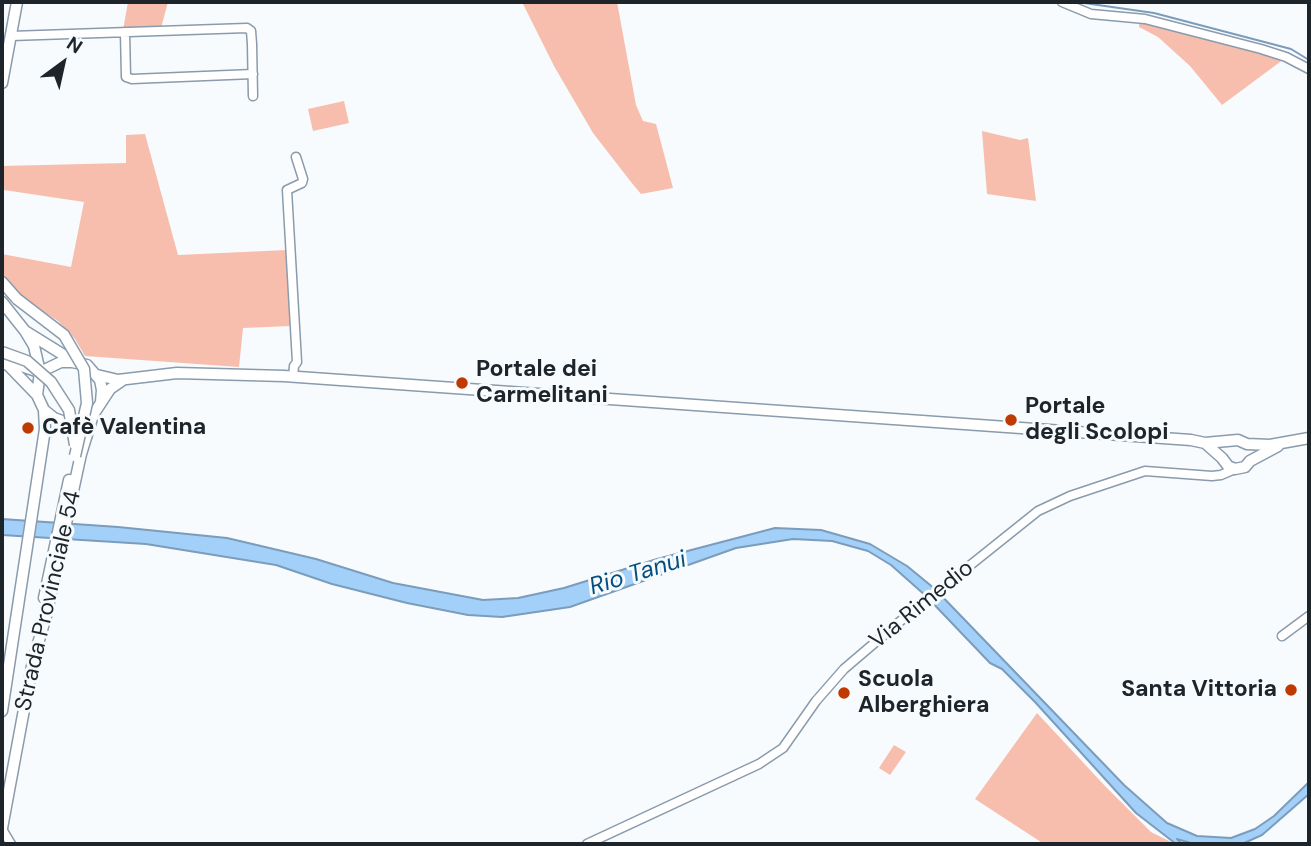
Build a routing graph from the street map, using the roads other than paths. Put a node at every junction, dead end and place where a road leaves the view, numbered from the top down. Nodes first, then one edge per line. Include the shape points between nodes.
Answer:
1 (17, 2) edge
2 (1062, 2) edge
3 (125, 32) junction
4 (11, 36) junction
5 (1309, 69) edge
6 (253, 74) junction
7 (2, 83) edge
8 (253, 96) dead end
9 (296, 156) dead end
10 (2, 282) edge
11 (2, 302) edge
12 (26, 334) junction
13 (2, 352) edge
14 (2, 361) edge
15 (75, 362) junction
16 (18, 365) junction
17 (40, 372) junction
18 (97, 375) junction
19 (293, 377) junction
20 (123, 379) junction
21 (37, 395) junction
22 (100, 405) junction
23 (44, 410) junction
24 (93, 415) junction
25 (1309, 438) edge
26 (1233, 440) junction
27 (1290, 441) junction
28 (1205, 443) junction
29 (1247, 443) junction
30 (75, 456) junction
31 (1250, 461) junction
32 (1228, 464) junction
33 (55, 563) junction
34 (1309, 616) edge
35 (1282, 636) dead end
36 (2, 711) edge
37 (2, 829) edge
38 (11, 844) edge
39 (587, 844) edge

1 - 4 main road
2 - 5 street via 1091,14 1145,19 1261,49
3 - 4 street
3 - 6 street via 247,28 251,31
3 - 6 street via 126,77 132,79
4 - 7 main road
6 - 8 street
9 - 19 street via 302,183 287,190 297,362
10 - 30 main road, bridge via 64,335 84,369 87,403
11 - 12 main road
12 - 15 main road
12 - 16 main road via 30,356
12 - 17 main road
13 - 30 main road, bridge via 37,368 63,398 74,428
14 - 16 main road
14 - 21 main road
15 - 17 main road via 61,362
15 - 18 main road via 88,365
16 - 17 main road
17 - 21 main road
18 - 20 main road
18 - 22 main road
19 - 20 main road via 177,373
19 - 28 main road
20 - 22 main road
21 - 23 main road
22 - 24 main road
23 - 24 main road via 70,424
23 - 36 main road via 45,429
24 - 33 main road, Strada Provinciale 54
25 - 27 main road
26 - 28 main road
26 - 29 main road
26 - 32 main road via 1224,447
27 - 29 main road
27 - 31 main road
28 - 32 main road
29 - 31 main road
30 - 33 main road
31 - 32 main road via 1245,467
32 - 39 street, Via Rimedio via 1216,475 1145,471 1049,504 844,669 771,757
33 - 37 main road, Strada Provinciale 54
34 - 35 street
37 - 38 street

